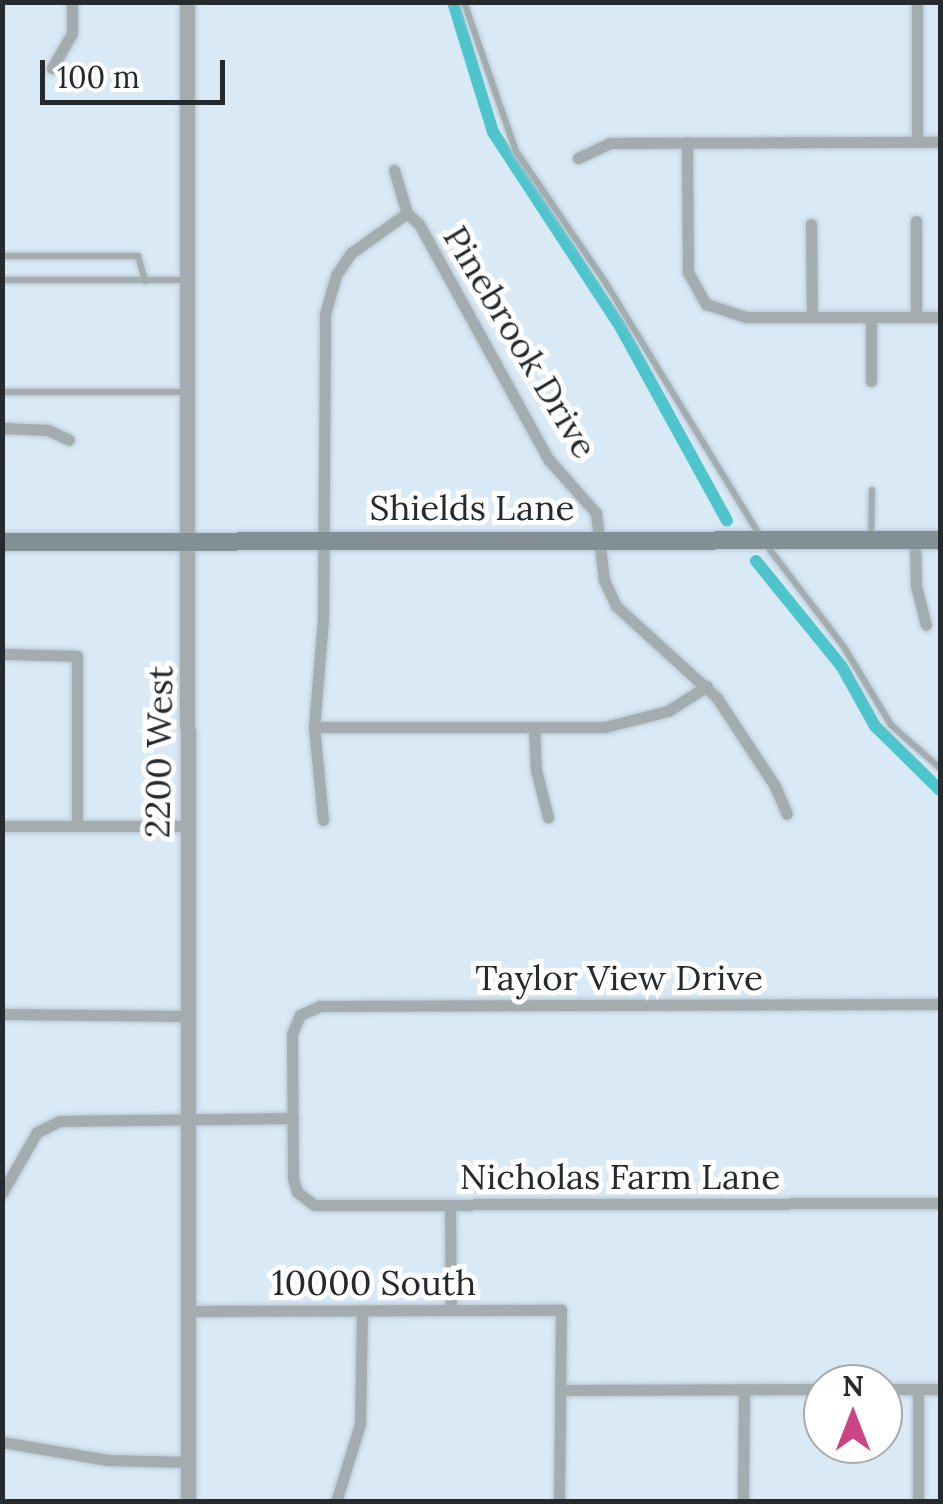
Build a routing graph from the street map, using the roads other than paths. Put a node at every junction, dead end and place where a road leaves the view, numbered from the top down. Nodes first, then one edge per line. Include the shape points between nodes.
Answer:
1 (72, 2) edge
2 (188, 2) edge
3 (464, 2) edge
4 (917, 2) edge
5 (52, 68) dead end
6 (686, 142) junction
7 (917, 142) junction
8 (940, 142) edge
9 (578, 158) dead end
10 (394, 170) dead end
11 (407, 212) junction
12 (916, 221) dead end
13 (811, 224) dead end
14 (2, 256) edge
15 (2, 280) edge
16 (145, 280) junction
17 (188, 280) junction
18 (812, 317) junction
19 (871, 317) junction
20 (916, 317) junction
21 (940, 317) edge
22 (872, 381) dead end
23 (2, 392) edge
24 (188, 392) junction
25 (2, 428) edge
26 (69, 440) dead end
27 (872, 490) dead end
28 (915, 540) junction
29 (940, 540) edge
30 (324, 541) junction
31 (599, 541) junction
32 (871, 541) junction
33 (2, 542) edge
34 (190, 542) junction
35 (764, 542) junction
36 (926, 626) dead end
37 (2, 654) edge
38 (706, 686) junction
39 (314, 727) junction
40 (534, 728) junction
41 (940, 768) edge
42 (787, 814) dead end
43 (548, 817) dead end
44 (323, 820) dead end
45 (2, 826) edge
46 (77, 826) junction
47 (187, 826) junction
48 (940, 1004) edge
49 (2, 1014) edge
50 (188, 1016) junction
51 (292, 1118) junction
52 (189, 1120) junction
53 (2, 1193) edge
54 (940, 1203) edge
55 (450, 1205) junction
56 (188, 1310) junction
57 (362, 1310) junction
58 (451, 1310) junction
59 (744, 1389) junction
60 (803, 1389) edge
61 (903, 1389) edge
62 (918, 1389) junction
63 (940, 1389) edge
64 (560, 1390) junction
65 (2, 1442) edge
66 (188, 1462) junction
67 (188, 1502) edge
68 (336, 1502) edge
69 (559, 1502) edge
70 (743, 1502) edge
71 (918, 1502) edge

1 - 5 street via 72,34
2 - 17 street, 2200 West
3 - 35 lane via 516,151 608,285
4 - 7 street
6 - 7 street
6 - 9 street via 610,142
6 - 18 street via 687,260 698,295 735,316
7 - 8 street
10 - 11 street, Pinebrook Drive
11 - 30 street via 351,253 327,301
11 - 31 street, Pinebrook Drive via 549,460 590,502
12 - 20 street
13 - 18 street
14 - 16 lane via 138,256
15 - 16 lane
16 - 17 lane
17 - 24 street, 2200 West
18 - 19 street
19 - 20 street
19 - 22 street
20 - 21 street
23 - 24 lane
24 - 34 street, 2200 West
25 - 26 street via 48,430
27 - 32 lane
28 - 29 main road, Shields Lane
28 - 32 main road, Shields Lane
28 - 36 street
30 - 31 main road, Shields Lane
30 - 34 main road, Shields Lane
30 - 39 street
31 - 35 main road, Shields Lane
31 - 38 street, Pinebrook Drive via 604,580 616,606
32 - 35 main road, Shields Lane
33 - 34 main road, Shields Lane
34 - 47 street, 2200 West
35 - 41 lane via 844,647 892,725
37 - 46 street via 77,656
38 - 40 street via 637,722
38 - 42 street, Pinebrook Drive via 739,727
39 - 40 street
39 - 44 street
40 - 43 street
45 - 46 street
46 - 47 street
47 - 50 street, 2200 West
48 - 51 street, Taylor View Drive via 320,1006 300,1015 292,1034
49 - 50 street
50 - 52 street, 2200 West
51 - 52 street
51 - 55 street, Nicholas Farm Lane via 293,1178 301,1198 321,1206
52 - 53 street via 47,1125 29,1142
52 - 56 street, 2200 West
54 - 55 street, Nicholas Farm Lane
55 - 58 street
56 - 57 street, 10000 South
56 - 66 street, 2200 West
57 - 58 street, 10000 South
57 - 68 street via 360,1424
58 - 64 street, 10000 South via 561,1310
59 - 60 street
59 - 64 street
59 - 70 street
61 - 62 street
62 - 63 street
62 - 71 street
64 - 69 street
65 - 66 street via 106,1460
66 - 67 street, 2200 West

